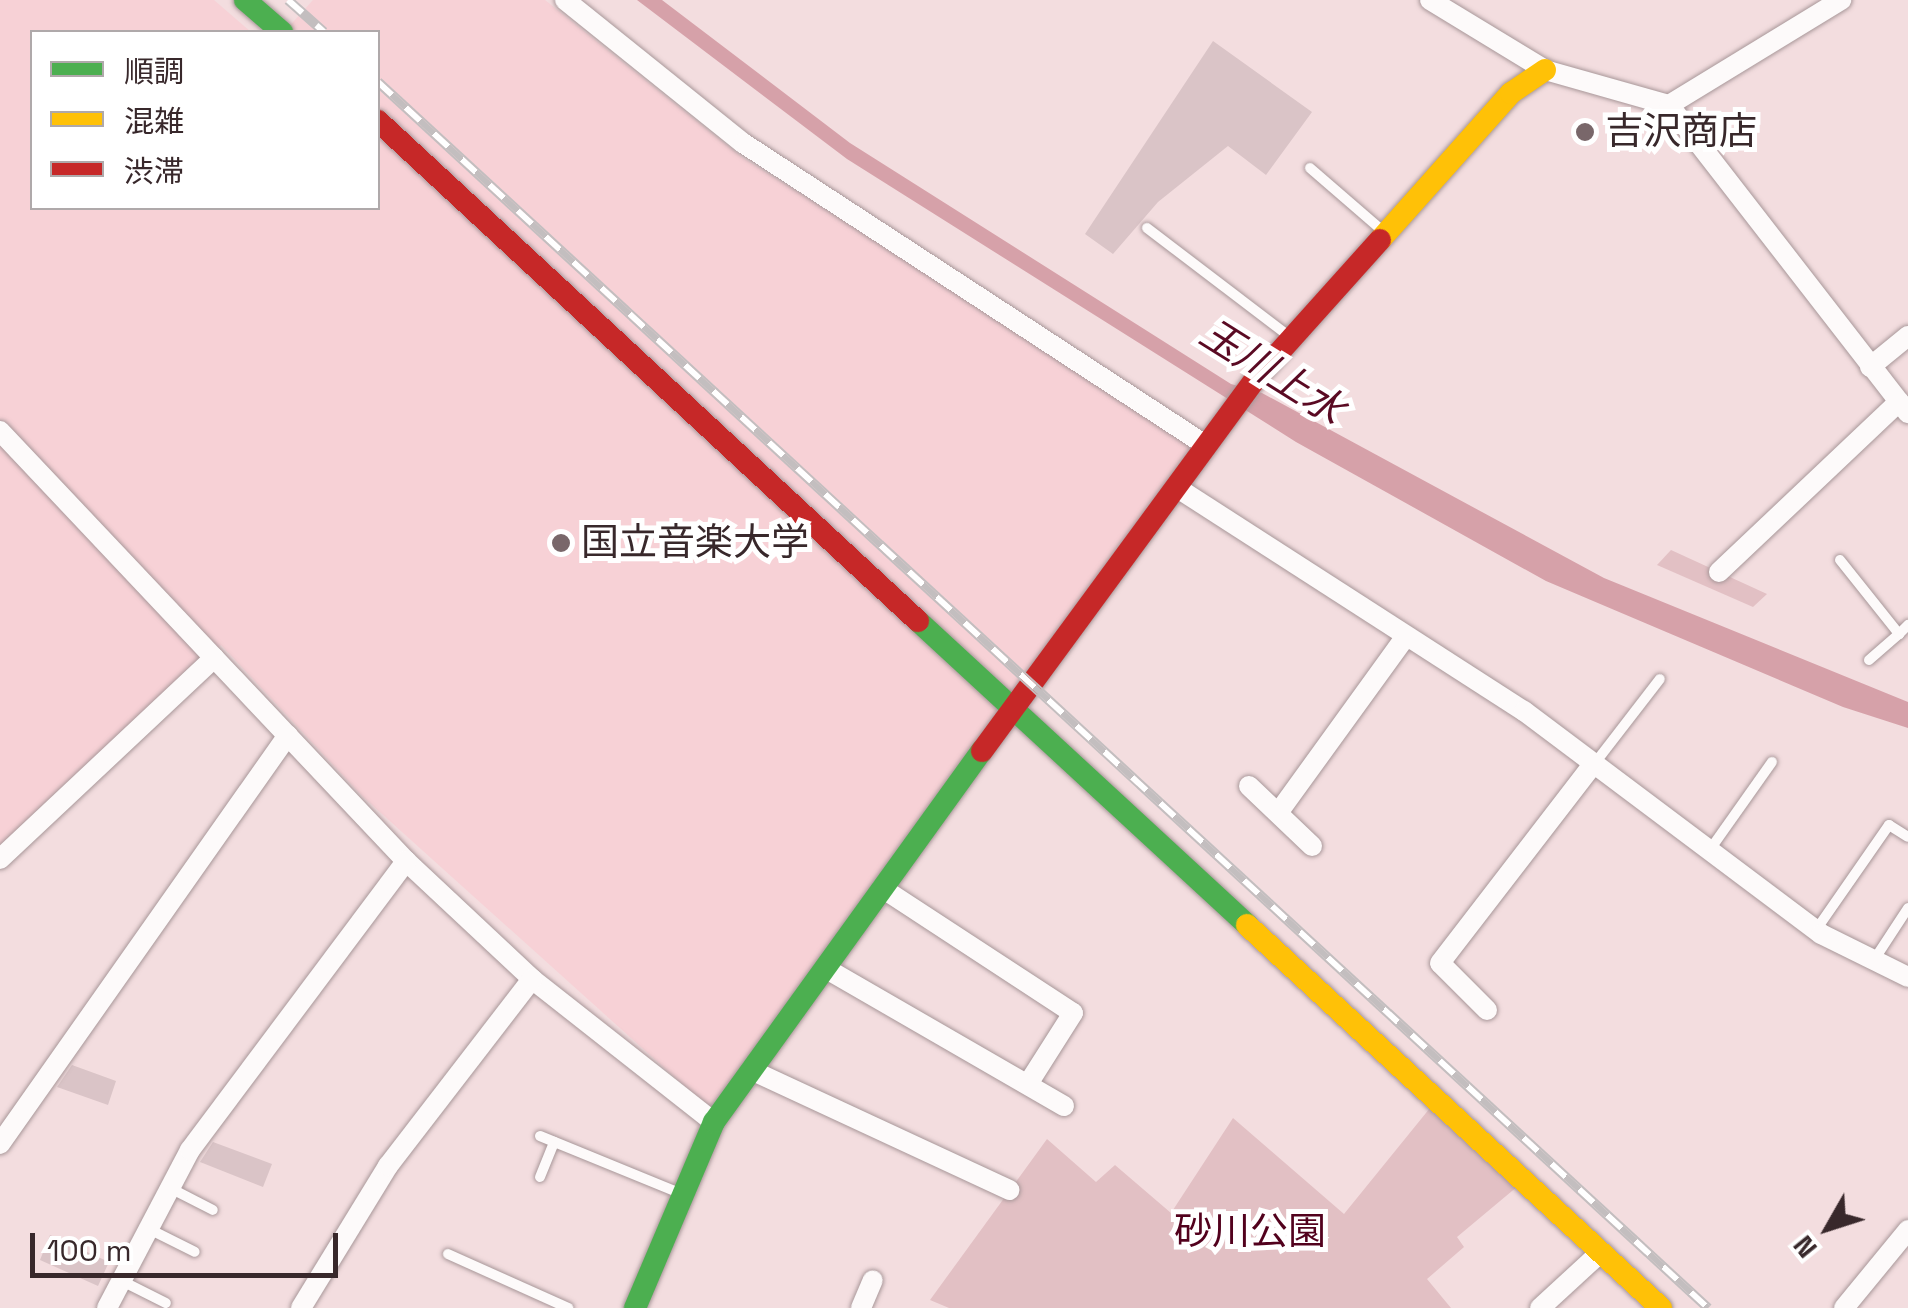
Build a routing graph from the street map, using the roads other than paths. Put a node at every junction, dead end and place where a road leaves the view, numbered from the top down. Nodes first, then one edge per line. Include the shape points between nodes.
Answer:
1 (245, 0) edge
2 (565, 0) edge
3 (1430, 0) edge
4 (1841, 0) edge
5 (280, 30) edge
6 (1545, 70) junction
7 (1670, 105) junction
8 (380, 123) edge
9 (1310, 168) dead end
10 (1148, 228) dead end
11 (1386, 234) junction
12 (1908, 336) edge
13 (1291, 338) junction
14 (1870, 366) junction
15 (1904, 407) edge
16 (0, 431) edge
17 (1207, 446) junction
18 (1176, 487) junction
19 (1840, 560) dead end
20 (1719, 572) dead end
21 (1903, 629) edge
22 (1406, 636) junction
23 (214, 658) junction
24 (1869, 660) dead end
25 (1660, 679) dead end
26 (1014, 710) junction
27 (288, 734) junction
28 (1772, 762) dead end
29 (1594, 764) junction
30 (1249, 786) dead end
31 (1278, 813) junction
32 (1908, 837) edge
33 (1312, 846) dead end
34 (1708, 852) junction
35 (0, 859) edge
36 (406, 861) junction
37 (882, 888) junction
38 (1908, 908) edge
39 (1816, 930) junction
40 (1874, 960) junction
41 (824, 968) junction
42 (1908, 976) edge
43 (532, 979) junction
44 (1486, 1010) dead end
45 (751, 1070) junction
46 (1028, 1084) junction
47 (1064, 1106) dead end
48 (714, 1122) junction
49 (540, 1136) dead end
50 (554, 1142) junction
51 (0, 1144) edge
52 (540, 1177) dead end
53 (170, 1188) junction
54 (1010, 1190) dead end
55 (683, 1195) junction
56 (213, 1210) dead end
57 (149, 1229) junction
58 (1908, 1230) edge
59 (195, 1252) dead end
60 (1602, 1252) junction
61 (448, 1254) dead end
62 (873, 1280) dead end
63 (122, 1281) junction
64 (166, 1302) dead end
65 (107, 1308) edge
66 (301, 1308) edge
67 (568, 1308) edge
68 (635, 1308) edge
69 (861, 1308) edge
70 (1540, 1308) edge
71 (1661, 1308) edge
72 (1844, 1308) edge

1 - 5 street
2 - 17 street via 743,143
3 - 6 street
4 - 7 street
6 - 7 street
6 - 11 street via 1511,93
7 - 14 street
8 - 26 street
9 - 11 lane
10 - 13 lane
11 - 13 street
12 - 14 street
13 - 17 street
14 - 15 street
15 - 20 street
16 - 23 street
17 - 18 street
18 - 22 street
18 - 26 street
19 - 21 lane
21 - 24 lane
22 - 29 street
22 - 31 street
23 - 27 street
23 - 35 street
25 - 29 lane
26 - 37 street
26 - 60 street
27 - 36 street
27 - 51 street
28 - 34 lane
29 - 34 street
29 - 44 street via 1440,963
30 - 31 street
31 - 33 street
32 - 39 lane via 1889,825
34 - 39 street
36 - 43 street
36 - 53 street via 190,1150
37 - 41 street
37 - 46 street via 1073,1013
38 - 40 lane
39 - 40 street
40 - 42 street
41 - 45 street
41 - 46 street
43 - 48 street
43 - 66 street via 388,1166
45 - 48 street
45 - 54 street
46 - 47 street
48 - 55 street
49 - 50 lane
50 - 52 lane
50 - 55 lane
53 - 56 lane
53 - 57 street
55 - 68 street
57 - 59 lane
57 - 63 street
58 - 72 street
60 - 70 street
60 - 71 street
61 - 67 lane
62 - 69 street
63 - 64 lane
63 - 65 street

